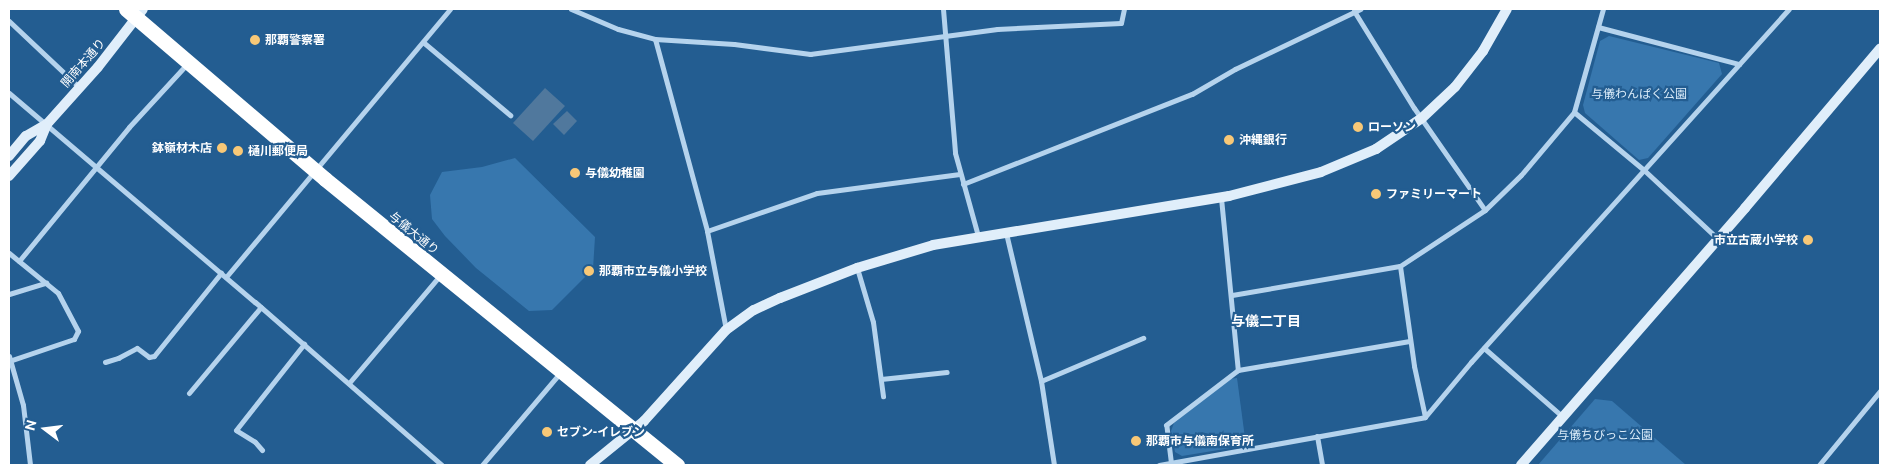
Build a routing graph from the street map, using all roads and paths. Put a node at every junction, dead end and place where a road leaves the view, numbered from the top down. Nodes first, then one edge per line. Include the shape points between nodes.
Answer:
1 (151, 9) edge
2 (450, 9) edge
3 (572, 9) edge
4 (943, 9) edge
5 (1124, 9) edge
6 (1507, 9) edge
7 (1603, 9) edge
8 (1789, 9) edge
9 (1357, 10) edge
10 (135, 12) edge
11 (9, 21) edge
12 (1598, 28) junction
13 (945, 35) junction
14 (656, 39) junction
15 (423, 42) junction
16 (1880, 48) edge
17 (189, 61) junction
18 (1739, 64) junction
19 (79, 87) junction
20 (9, 93) edge
21 (1574, 112) junction
22 (510, 115) dead end
23 (1422, 118) junction
24 (47, 124) junction
25 (9, 156) edge
26 (97, 166) junction
27 (315, 171) junction
28 (1645, 171) junction
29 (960, 174) junction
30 (9, 176) edge
31 (963, 184) junction
32 (1221, 198) junction
33 (1485, 210) junction
34 (707, 231) junction
35 (1006, 232) junction
36 (978, 236) junction
37 (1718, 239) junction
38 (9, 253) edge
39 (19, 261) junction
40 (1400, 266) junction
41 (857, 268) junction
42 (221, 273) junction
43 (441, 274) junction
44 (226, 277) junction
45 (46, 282) junction
46 (9, 294) edge
47 (1232, 295) junction
48 (261, 307) junction
49 (726, 330) junction
50 (1143, 338) dead end
51 (1410, 340) junction
52 (304, 344) junction
53 (1484, 348) junction
54 (9, 359) edge
55 (105, 362) dead end
56 (1238, 370) junction
57 (561, 372) junction
58 (947, 372) dead end
59 (881, 379) junction
60 (1041, 381) junction
61 (349, 383) junction
62 (1880, 391) edge
63 (189, 393) dead end
64 (883, 396) dead end
65 (1424, 416) junction
66 (1563, 417) junction
67 (634, 431) junction
68 (1317, 436) junction
69 (262, 450) dead end
70 (1171, 463) junction
71 (30, 465) edge
72 (442, 465) edge
73 (482, 465) edge
74 (590, 465) edge
75 (677, 465) edge
76 (1054, 465) edge
77 (1159, 465) edge
78 (1322, 465) edge
79 (1521, 465) edge
80 (1819, 465) edge

1 - 10 street, 開南本通り
2 - 15 street
3 - 14 street via 618,29
4 - 13 street
5 - 13 street via 1121,23
6 - 23 street via 1470,70
7 - 12 street
8 - 18 street
9 - 23 street
9 - 31 street via 1236,68 1192,94
10 - 17 highway, 与儀大通り
10 - 19 street, 開南本通り
11 - 19 street
12 - 18 street
12 - 21 street
13 - 14 street via 810,54 734,44
13 - 29 street
14 - 34 street
15 - 22 street
15 - 27 street
16 - 37 street
17 - 26 street
17 - 27 highway, 与儀大通り
18 - 28 street
19 - 24 street, 開南本通り
20 - 24 street
21 - 28 street
21 - 33 street via 1521,175
23 - 32 street via 1376,149 1343,164 1292,181
23 - 33 street
24 - 25 street, 開南本通り via 26,136
24 - 26 street
24 - 30 street, 開南本通り via 40,141
26 - 39 street
26 - 42 street
27 - 43 highway, 与儀大通り
27 - 44 street
28 - 37 street
28 - 53 street
29 - 31 street
29 - 34 street via 817,193
31 - 36 street
32 - 35 street
32 - 47 street
33 - 40 street
34 - 49 street
35 - 36 street
35 - 60 street
36 - 41 street via 933,245
37 - 66 street
38 - 39 street
39 - 45 street
40 - 47 street
40 - 51 street
41 - 49 street via 765,305
41 - 59 street via 873,322
42 - 44 street
42 - 55 street via 154,356 149,357 136,348
43 - 57 highway, 与儀大通り
43 - 61 street
44 - 48 street
45 - 46 street
45 - 54 street via 58,294 78,332 74,339
47 - 56 street
48 - 52 street
48 - 63 street
49 - 67 street
50 - 60 street
51 - 56 street
51 - 65 street
52 - 61 street
52 - 69 street via 236,430
53 - 65 street
53 - 66 street
54 - 71 street via 23,405
56 - 70 street via 1166,425
57 - 67 highway, 与儀大通り
57 - 73 street
58 - 59 street
59 - 64 street
60 - 76 street
61 - 72 street
62 - 80 street
65 - 68 street
66 - 79 street
67 - 74 street
67 - 75 highway, 与儀大通り
68 - 70 street
68 - 78 street
70 - 77 street

